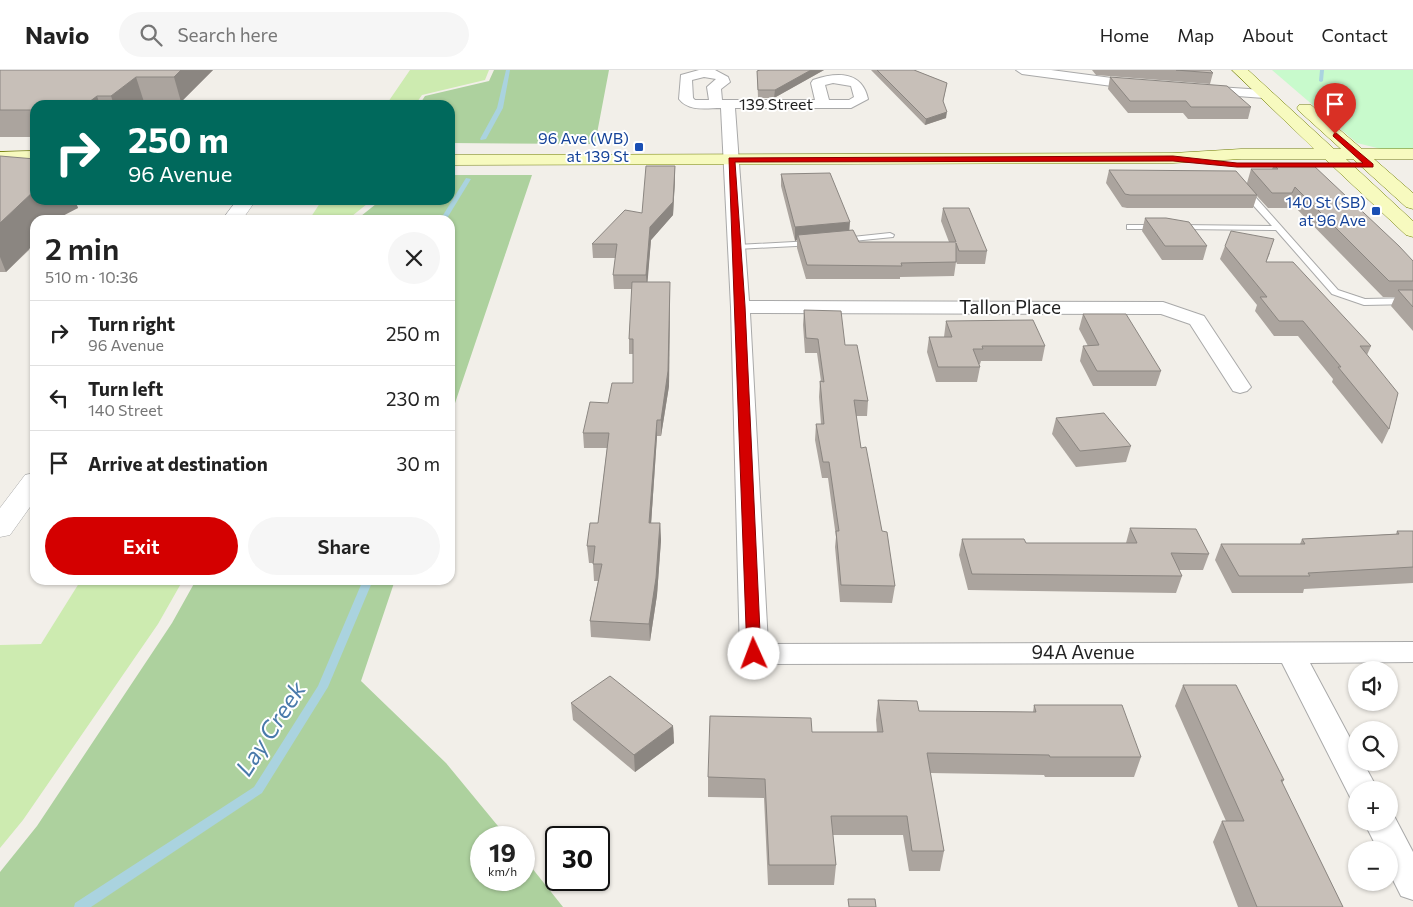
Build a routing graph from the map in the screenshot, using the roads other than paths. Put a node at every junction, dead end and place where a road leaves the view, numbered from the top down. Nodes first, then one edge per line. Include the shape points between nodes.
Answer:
1 (1022, 70) edge
2 (1239, 70) edge
3 (1153, 86) edge
4 (1190, 89) edge
5 (1264, 94) junction
6 (1292, 96) dead end
7 (823, 104) dead end
8 (0, 152) edge
9 (30, 152) edge
10 (1413, 154) edge
11 (30, 156) edge
12 (0, 157) edge
13 (1334, 159) junction
14 (455, 160) edge
15 (732, 160) junction
16 (1364, 160) junction
17 (0, 163) edge
18 (30, 163) edge
19 (1413, 166) edge
20 (1242, 187) edge
21 (1413, 203) edge
22 (1130, 227) dead end
23 (1279, 228) junction
24 (1413, 231) edge
25 (890, 235) dead end
26 (834, 240) edge
27 (825, 241) edge
28 (737, 248) junction
29 (1413, 302) edge
30 (740, 306) junction
31 (1240, 387) dead end
32 (30, 488) edge
33 (0, 528) edge
34 (1290, 651) junction
35 (1413, 652) edge
36 (754, 654) joint
37 (1357, 781) edge
38 (1385, 831) edge
39 (1413, 885) edge

1 - 3 street via 1115,84
2 - 5 main road
4 - 5 street
5 - 13 main road
6 - 16 main road
7 - 15 street, 139 Street via 722,104
8 - 9 main road
10 - 16 main road
11 - 12 main road
13 - 15 main road via 1237,165 1173,158
13 - 16 main road
13 - 24 main road
14 - 15 main road
15 - 28 street, 139 Street
16 - 19 main road
16 - 21 main road
17 - 18 main road
20 - 23 lane
22 - 23 lane
23 - 29 lane via 1335,292 1364,302
25 - 26 lane
27 - 28 lane
28 - 30 street, 139 Street
30 - 31 street, Tallon Place via 1163,308 1197,320
30 - 36 street, 139 Street
32 - 33 street
34 - 35 street, 94A Avenue
34 - 36 street, 94A Avenue
34 - 37 street
38 - 39 street

